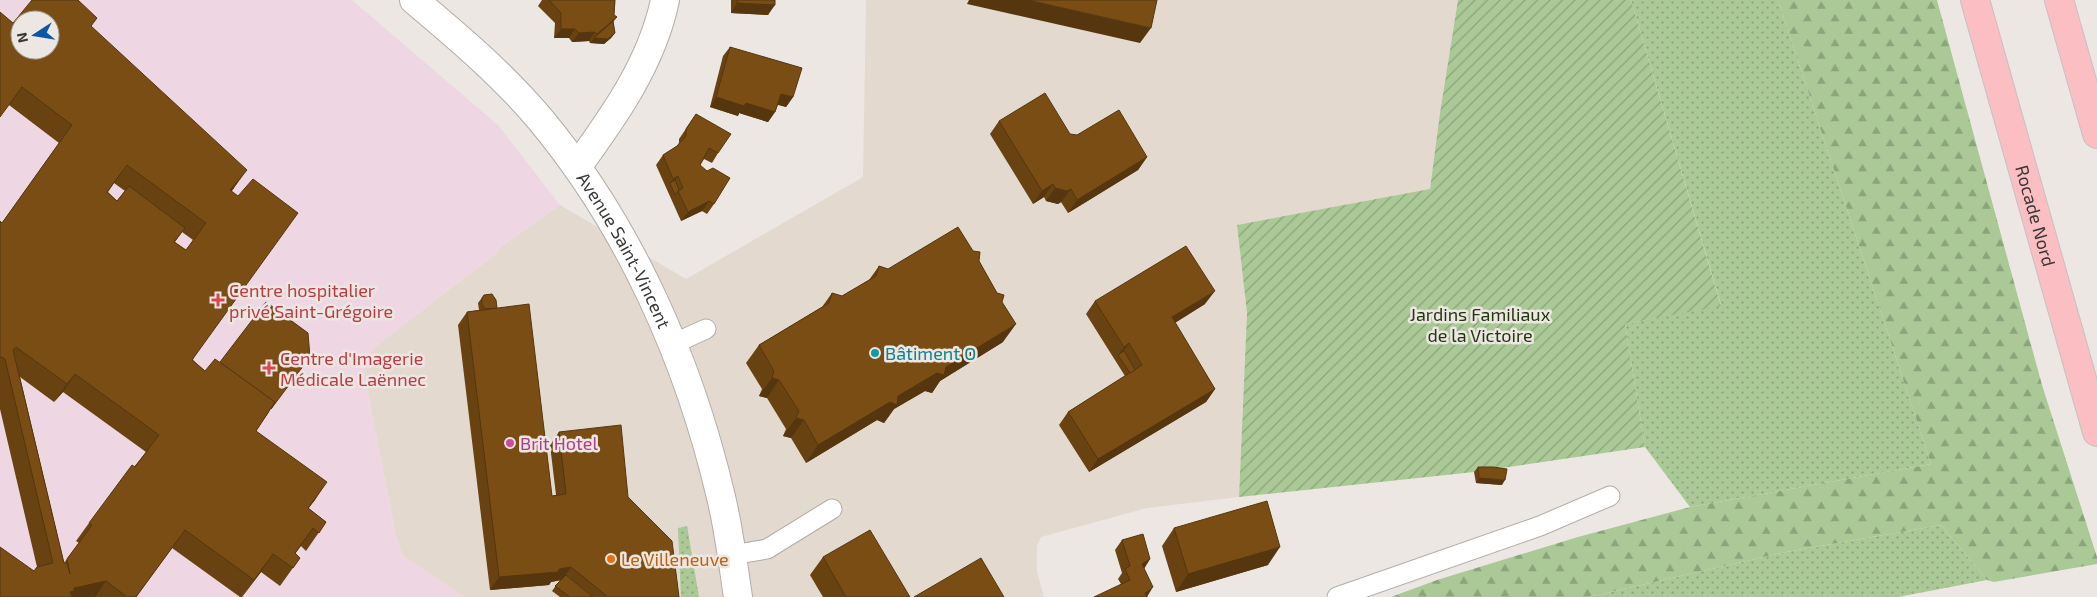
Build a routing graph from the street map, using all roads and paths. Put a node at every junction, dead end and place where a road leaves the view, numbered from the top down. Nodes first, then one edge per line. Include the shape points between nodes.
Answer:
1 (414, 0) edge
2 (665, 0) edge
3 (1974, 0) edge
4 (2059, 0) edge
5 (2097, 134) edge
6 (577, 167) junction
7 (706, 329) dead end
8 (673, 344) junction
9 (2097, 432) edge
10 (1610, 496) dead end
11 (832, 509) dead end
12 (732, 558) junction
13 (731, 597) edge
14 (738, 597) edge
15 (1337, 597) edge

1 - 6 street, Avenue Saint-Vincent via 504,81 540,118
2 - 6 street via 654,38 630,92
3 - 9 highway, Rocade Nord
4 - 5 highway
6 - 8 street, Avenue Saint-Vincent via 632,257
7 - 8 lane
8 - 12 street, Avenue Saint-Vincent via 722,498
10 - 15 lane via 1540,526
11 - 12 lane via 767,549
12 - 13 street, Avenue Saint-Vincent
12 - 14 street, Avenue Saint-Vincent

